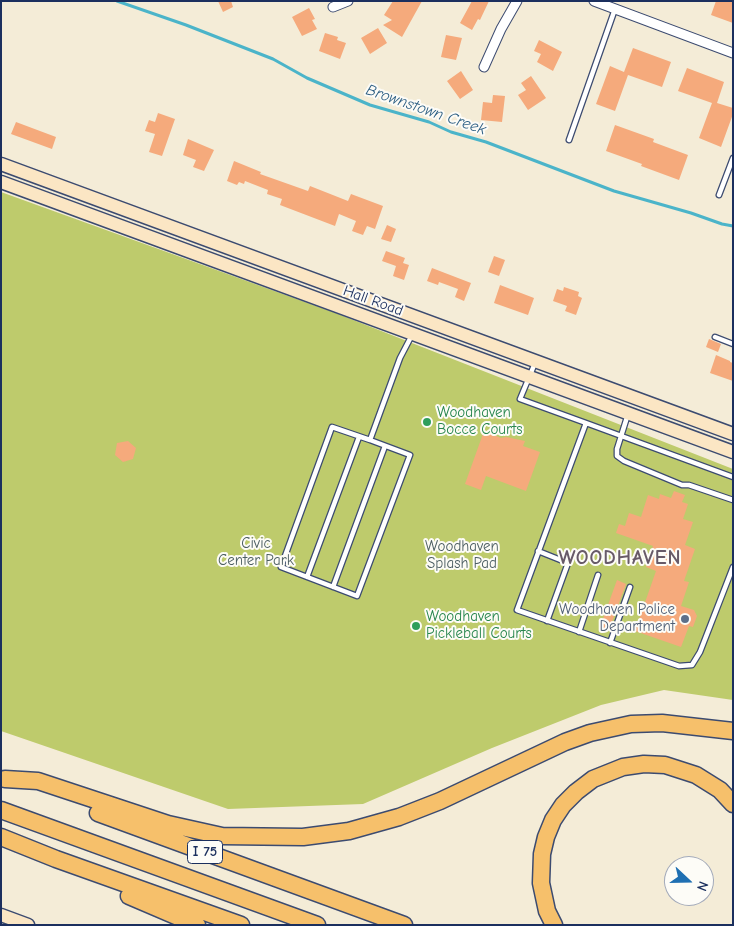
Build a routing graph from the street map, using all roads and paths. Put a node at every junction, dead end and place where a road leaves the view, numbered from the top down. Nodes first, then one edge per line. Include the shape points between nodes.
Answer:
1 (348, 1) edge
2 (517, 1) edge
3 (594, 1) edge
4 (333, 8) dead end
5 (614, 9) junction
6 (733, 53) edge
7 (484, 67) dead end
8 (569, 140) dead end
9 (733, 158) edge
10 (1, 164) edge
11 (1, 182) edge
12 (719, 195) dead end
13 (225, 246) junction
14 (219, 262) junction
15 (419, 318) junction
16 (413, 334) junction
17 (716, 337) dead end
18 (733, 344) edge
19 (536, 361) junction
20 (529, 376) junction
21 (634, 397) junction
22 (628, 413) junction
23 (586, 423) junction
24 (733, 434) edge
25 (621, 436) junction
26 (359, 437) junction
27 (370, 440) junction
28 (385, 446) junction
29 (733, 452) edge
30 (733, 477) edge
31 (733, 500) edge
32 (538, 551) junction
33 (733, 567) edge
34 (598, 575) dead end
35 (307, 577) junction
36 (333, 587) junction
37 (630, 587) dead end
38 (547, 621) junction
39 (578, 632) junction
40 (610, 643) junction
41 (733, 731) edge
42 (3, 778) edge
43 (733, 804) edge
44 (1, 810) edge
45 (1, 837) edge
46 (56, 859) junction
47 (1, 915) edge
48 (28, 925) edge
49 (197, 925) edge
50 (241, 925) edge
51 (317, 925) edge
52 (404, 925) edge
53 (554, 925) edge

1 - 4 street
2 - 7 street
3 - 5 street
5 - 6 street
5 - 8 lane
9 - 12 lane
10 - 13 street, Hall Road
11 - 14 street, Hall Road
13 - 14 street
13 - 15 street, Hall Road
14 - 16 street, Hall Road
15 - 16 street
15 - 19 street, Hall Road
16 - 20 street, Hall Road
16 - 27 lane via 400,358
17 - 18 lane
19 - 20 lane
19 - 21 street, Hall Road
20 - 22 street, Hall Road
20 - 23 lane via 520,399
21 - 22 street
21 - 24 street, Hall Road
22 - 25 lane
22 - 29 street, Hall Road
23 - 25 lane
23 - 32 lane
25 - 30 lane
25 - 31 lane via 617,456 624,461 682,485
26 - 27 lane
26 - 35 lane
26 - 35 lane via 332,427 281,567
27 - 28 lane
28 - 36 lane
28 - 36 lane via 410,455 357,596
32 - 38 lane via 568,563
32 - 38 lane via 517,610
33 - 40 lane via 692,665 679,666
34 - 39 lane
35 - 36 lane
37 - 40 lane
38 - 39 lane
39 - 40 lane
41 - 42 highway via 662,723 631,724 590,733 406,814 349,831 303,837 222,836 168,824 38,781
42 - 52 highway, I 75
43 - 53 highway via 720,790 696,774 665,765 622,767 593,779 563,805 546,837 541,883 547,911
44 - 51 highway, I 75
45 - 46 highway
46 - 49 highway via 74,872
46 - 50 highway
47 - 48 street

